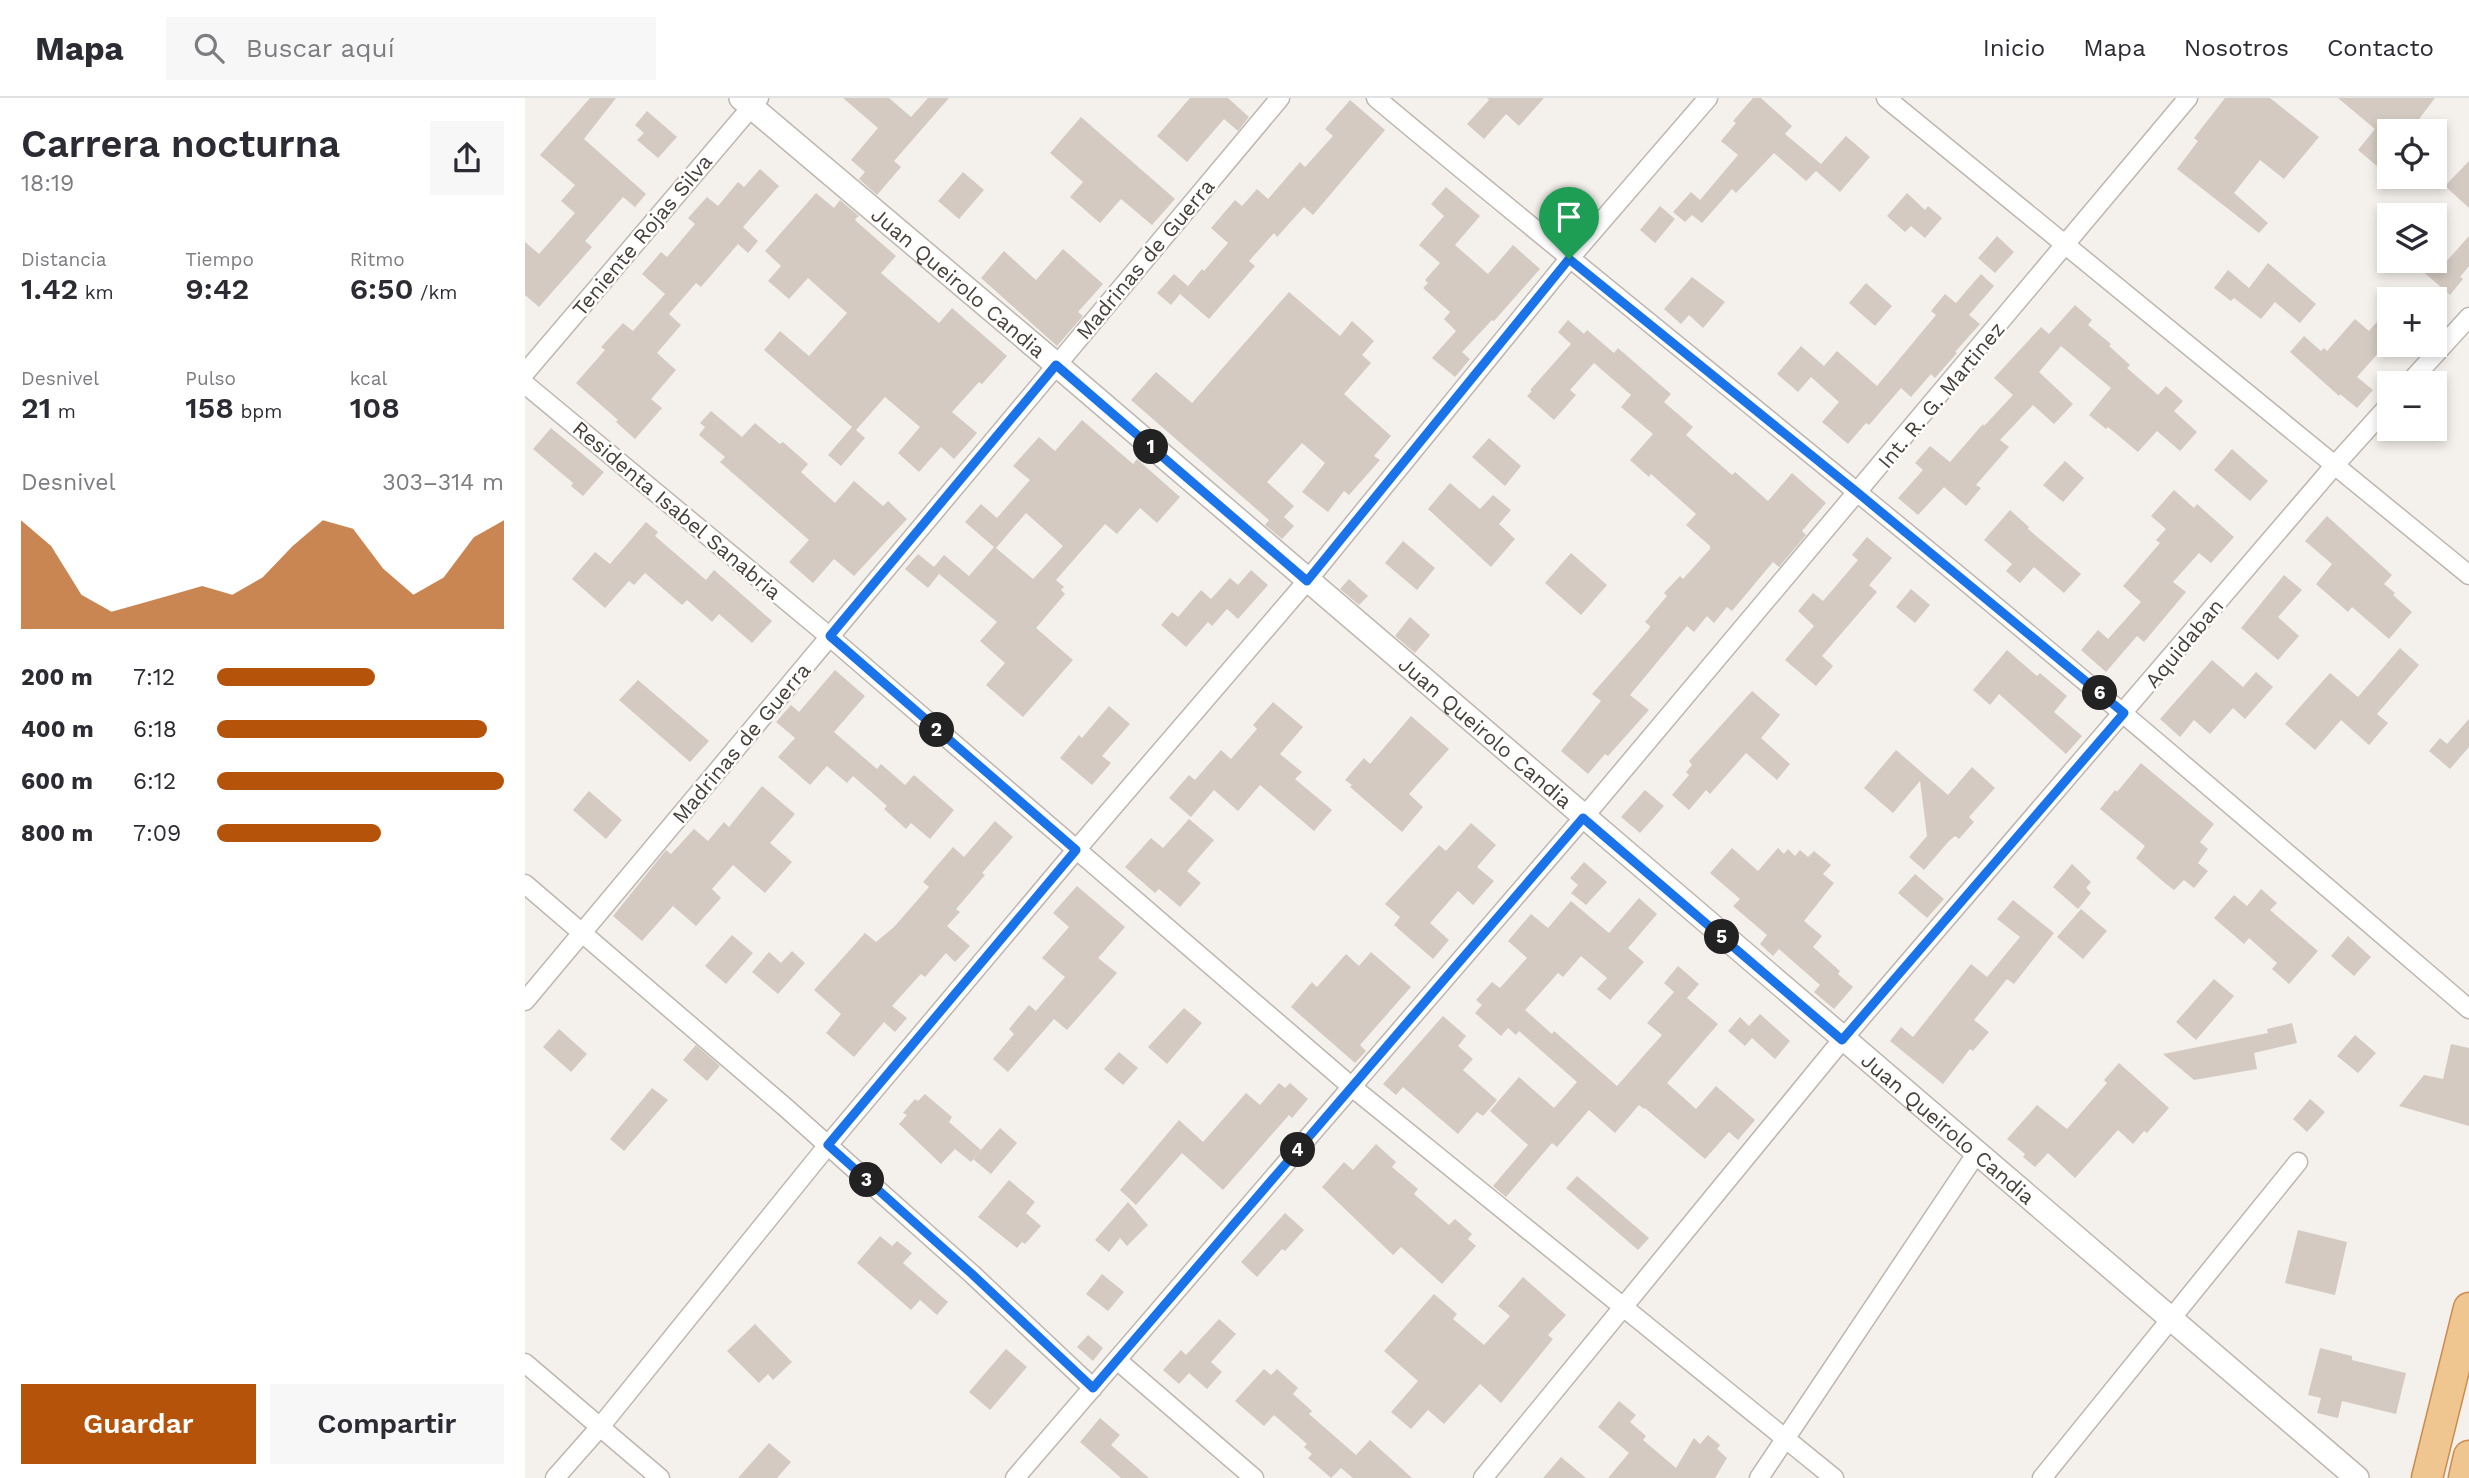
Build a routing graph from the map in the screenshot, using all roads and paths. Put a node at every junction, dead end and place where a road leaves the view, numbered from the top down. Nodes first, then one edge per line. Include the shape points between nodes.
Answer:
1 (1280, 98) edge
2 (1376, 98) edge
3 (1708, 98) edge
4 (1887, 98) edge
5 (2188, 98) edge
6 (750, 101) edge
7 (2067, 245) junction
8 (1569, 259) junction
9 (2469, 317) edge
10 (1056, 365) junction
11 (2420, 371) edge
12 (525, 373) edge
13 (525, 384) edge
14 (2377, 418) edge
15 (2334, 466) junction
16 (1858, 493) junction
17 (2469, 575) edge
18 (1307, 581) junction
19 (830, 636) junction
20 (2124, 713) junction
21 (1583, 818) junction
22 (1076, 850) junction
23 (525, 884) edge
24 (581, 934) junction
25 (525, 1001) edge
26 (2469, 1009) edge
27 (1842, 1040) junction
28 (1352, 1087) junction
29 (828, 1145) junction
30 (1976, 1154) junction
31 (2298, 1163) dead end
32 (2469, 1308) edge
33 (1624, 1309) junction
34 (2170, 1321) junction
35 (2465, 1343) edge
36 (1117, 1360) junction
37 (525, 1363) edge
38 (1093, 1388) junction
39 (600, 1427) junction
40 (1786, 1438) junction
41 (2469, 1456) edge
42 (555, 1478) edge
43 (660, 1478) edge
44 (1015, 1478) edge
45 (1254, 1478) edge
46 (1483, 1478) edge
47 (1759, 1478) edge
48 (1834, 1478) edge
49 (2042, 1478) edge
50 (2357, 1478) edge
51 (2427, 1478) edge
52 (2463, 1478) edge

1 - 10 street, Madrinas de Guerra
2 - 8 street
3 - 8 street
4 - 7 street
5 - 7 street, Int. R. G. Martinez
6 - 10 street, Juan Queirolo Candia
6 - 12 street, Teniente Rojas Silva
7 - 15 street
7 - 16 street, Int. R. G. Martinez
8 - 16 street
8 - 18 street
9 - 11 street
10 - 18 street, Juan Queirolo Candia
10 - 19 street, Madrinas de Guerra
13 - 19 street, Residenta Isabel Sanabria
14 - 15 street, Aquidaban
15 - 17 street
15 - 20 street, Aquidaban
16 - 20 street
16 - 21 street, Int. R. G. Martinez
18 - 21 street, Juan Queirolo Candia
18 - 22 street
19 - 22 street, Residenta Isabel Sanabria
19 - 24 street, Madrinas de Guerra
20 - 26 street
20 - 27 street, Aquidaban
21 - 27 street, Juan Queirolo Candia
21 - 28 street, Int. R. G. Martinez
22 - 28 street, Residenta Isabel Sanabria
22 - 29 street
23 - 24 street
24 - 25 street, Madrinas de Guerra
24 - 29 street
27 - 30 street, Juan Queirolo Candia
27 - 33 street, Aquidaban
28 - 33 street, Residenta Isabel Sanabria
28 - 36 street, Int. R. G. Martinez
29 - 38 street
29 - 39 street
30 - 34 street, Juan Queirolo Candia
30 - 40 street
31 - 34 street
32 - 35 highway
33 - 40 street, Residenta Isabel Sanabria
33 - 46 street, Aquidaban
34 - 49 street
34 - 50 street, Juan Queirolo Candia
35 - 51 highway
36 - 38 street, Int. R. G. Martinez
36 - 45 street
37 - 39 street
38 - 44 street, Int. R. G. Martinez
39 - 42 street
39 - 43 street
40 - 47 street
40 - 48 street, Residenta Isabel Sanabria
41 - 52 highway

